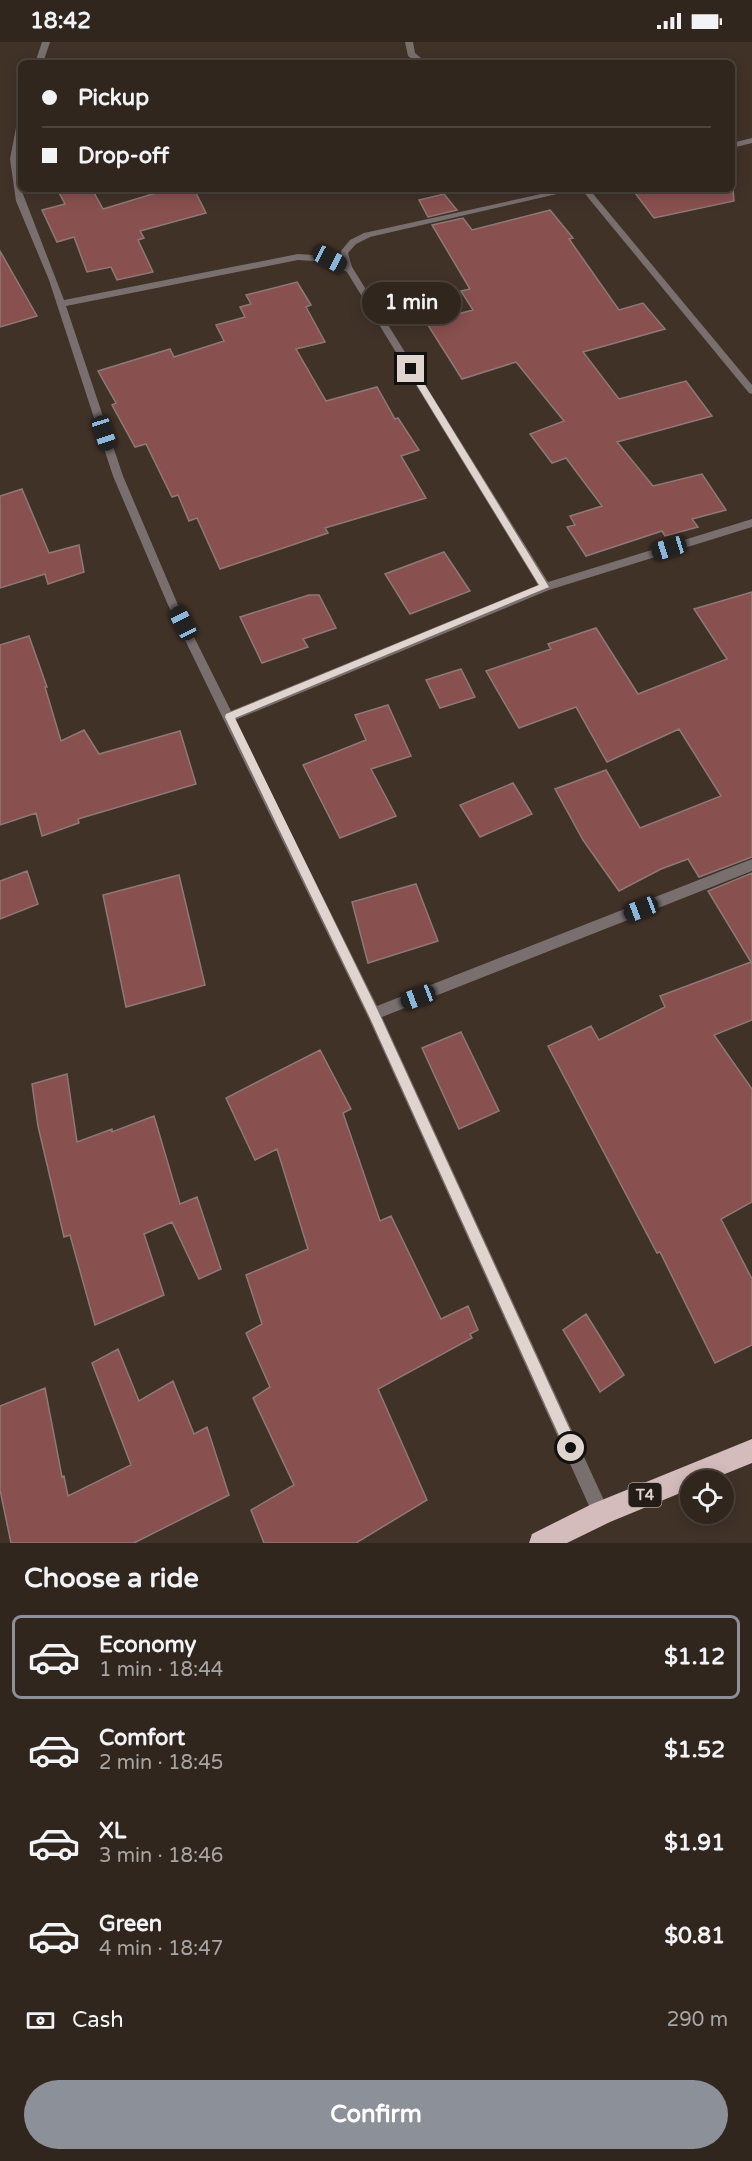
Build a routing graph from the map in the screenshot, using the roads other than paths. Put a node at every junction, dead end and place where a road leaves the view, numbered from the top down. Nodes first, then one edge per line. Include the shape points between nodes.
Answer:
1 (46, 42) edge
2 (409, 42) edge
3 (40, 60) edge
4 (419, 60) edge
5 (18, 136) edge
6 (752, 140) edge
7 (735, 145) edge
8 (18, 187) edge
9 (19, 192) edge
10 (562, 192) edge
11 (587, 192) edge
12 (350, 270) junction
13 (61, 304) junction
14 (752, 391) edge
15 (752, 523) edge
16 (545, 587) junction
17 (230, 717) junction
18 (752, 865) edge
19 (374, 1014) junction
20 (752, 1451) edge
21 (601, 1513) junction
22 (541, 1543) edge

1 - 3 street
2 - 4 street via 411,54
5 - 8 street via 14,159
6 - 7 street
9 - 13 street
10 - 12 street via 367,236 345,251
11 - 14 street
12 - 13 street via 330,259 298,257
12 - 16 street
13 - 17 street via 118,476 173,604
15 - 16 street
16 - 17 street
17 - 19 street
18 - 19 street
19 - 21 street
20 - 21 highway, T4
21 - 22 highway, T4

